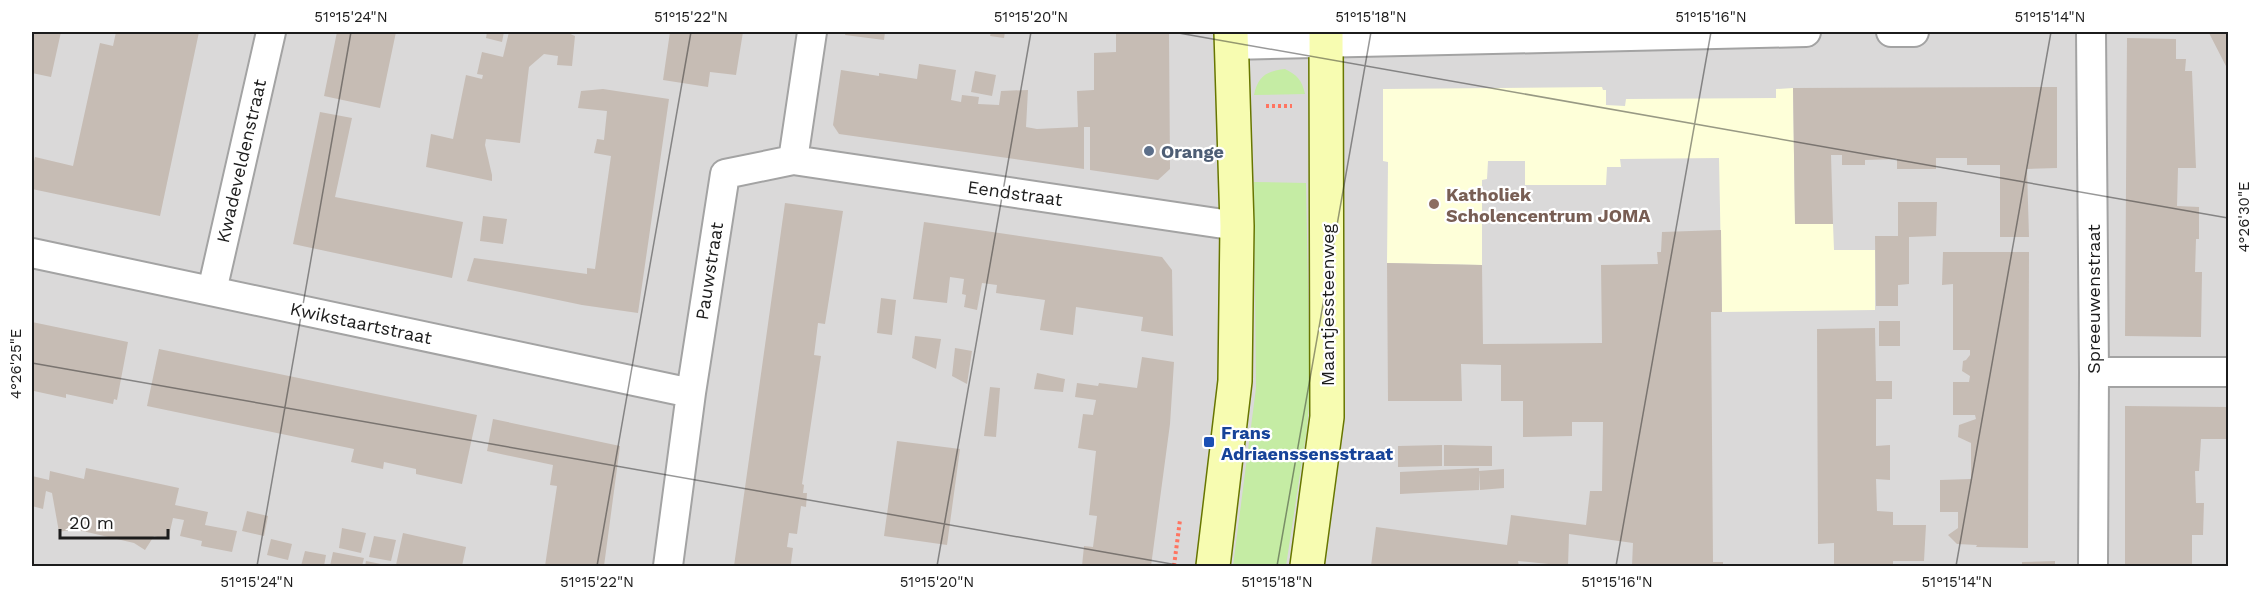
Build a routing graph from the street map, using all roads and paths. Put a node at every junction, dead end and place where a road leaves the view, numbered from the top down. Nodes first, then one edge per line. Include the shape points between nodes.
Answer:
1 (271, 32) edge
2 (812, 32) edge
3 (1806, 32) edge
4 (1891, 32) edge
5 (1914, 32) edge
6 (2091, 32) edge
7 (1326, 37) edge
8 (1231, 38) edge
9 (793, 160) junction
10 (1238, 226) junction
11 (32, 254) edge
12 (212, 291) junction
13 (2094, 372) junction
14 (2229, 372) edge
15 (691, 393) junction
16 (1180, 520) dead end
17 (668, 567) edge
18 (1174, 567) edge
19 (1213, 567) edge
20 (1307, 567) edge
21 (2093, 567) edge

1 - 12 street, Kwadeveldenstraat
2 - 9 street
3 - 7 street
4 - 5 street
6 - 13 street, Spreeuwenstraat
7 - 8 street
7 - 20 street, Maantjessteenweg via 1327,417
8 - 10 street
9 - 10 street, Eendstraat
9 - 15 street, Pauwstraat via 725,174
10 - 19 street via 1234,381
11 - 12 street, Kwikstaartstraat
12 - 15 street, Kwikstaartstraat
13 - 14 street
13 - 21 street, Spreeuwenstraat
15 - 17 street, Pauwstraat
16 - 18 path

